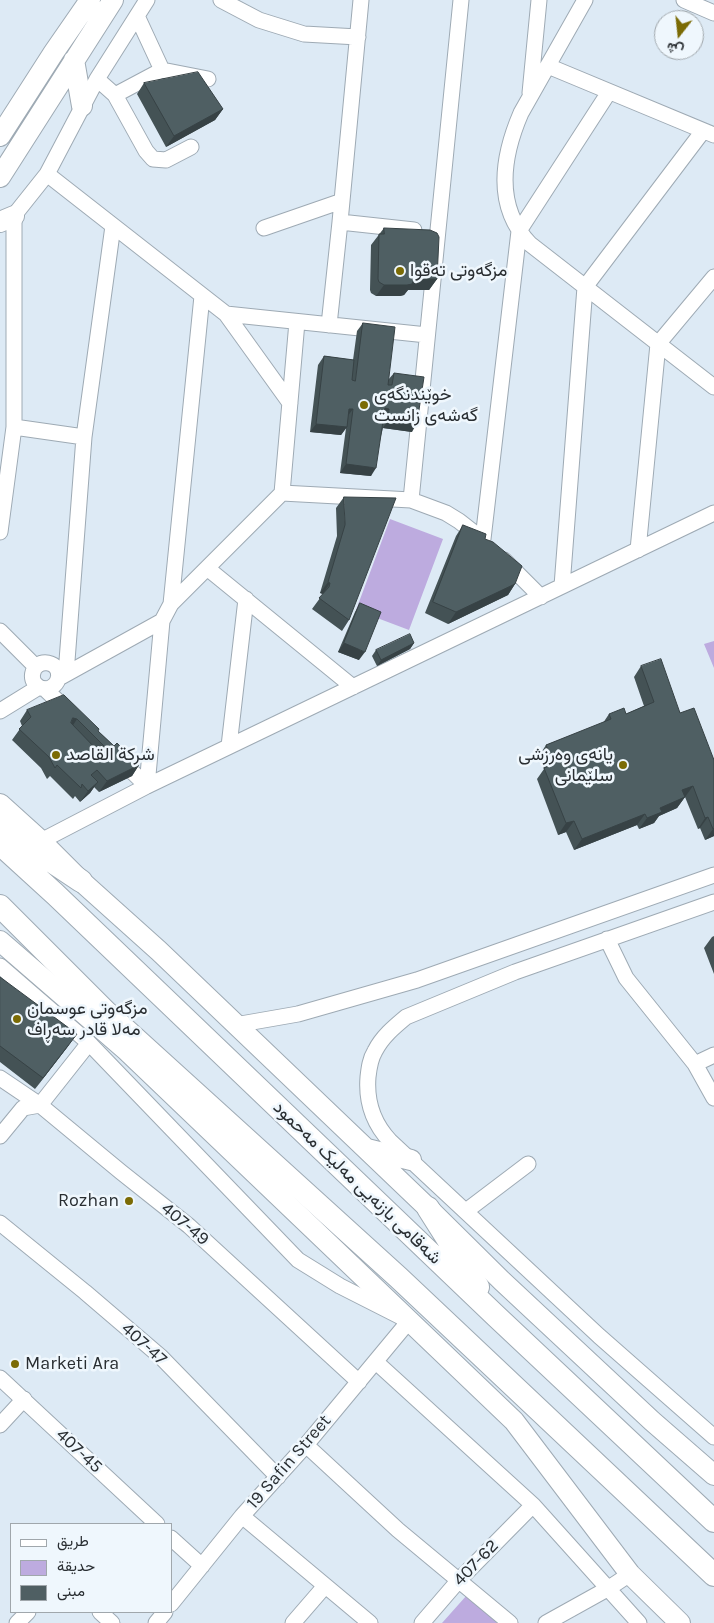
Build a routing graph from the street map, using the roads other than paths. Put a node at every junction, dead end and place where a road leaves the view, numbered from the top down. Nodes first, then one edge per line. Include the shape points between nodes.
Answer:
1 (90, 0) edge
2 (113, 0) edge
3 (147, 0) edge
4 (221, 0) edge
5 (361, 0) edge
6 (461, 0) edge
7 (539, 0) edge
8 (585, 0) edge
9 (684, 0) edge
10 (714, 13) edge
11 (137, 16) junction
12 (358, 37) junction
13 (74, 60) junction
14 (548, 66) junction
15 (162, 70) junction
16 (97, 78) junction
17 (208, 79) dead end
18 (609, 92) junction
19 (115, 95) junction
20 (529, 99) junction
21 (82, 106) junction
22 (708, 133) edge
23 (0, 136) edge
24 (191, 148) dead end
25 (47, 174) junction
26 (0, 177) edge
27 (342, 200) junction
28 (7, 219) edge
29 (340, 222) junction
30 (113, 226) junction
31 (264, 228) dead end
32 (519, 231) junction
33 (0, 232) edge
34 (438, 233) junction
35 (714, 277) edge
36 (584, 287) junction
37 (202, 296) junction
38 (226, 314) junction
39 (297, 322) junction
40 (328, 325) junction
41 (427, 335) junction
42 (658, 344) junction
43 (714, 386) edge
44 (290, 403) junction
45 (14, 427) junction
46 (84, 437) junction
47 (282, 493) junction
48 (411, 500) junction
49 (714, 513) edge
50 (0, 532) edge
51 (483, 539) junction
52 (638, 550) junction
53 (207, 568) junction
54 (562, 586) junction
55 (541, 597) junction
56 (246, 599) junction
57 (171, 604) junction
58 (162, 621) junction
59 (0, 631) edge
60 (36, 667) junction
61 (62, 676) junction
62 (353, 687) junction
63 (42, 688) junction
64 (0, 710) edge
65 (79, 722) edge
66 (229, 746) junction
67 (106, 747) edge
68 (147, 786) junction
69 (0, 804) edge
70 (0, 827) edge
71 (41, 841) junction
72 (0, 844) edge
73 (714, 875) edge
74 (81, 881) junction
75 (714, 902) edge
76 (0, 906) edge
77 (0, 917) edge
78 (32, 938) junction
79 (607, 939) junction
80 (0, 941) edge
81 (0, 966) edge
82 (235, 1025) junction
83 (89, 1043) junction
84 (714, 1055) edge
85 (695, 1064) junction
86 (0, 1078) edge
87 (714, 1098) edge
88 (40, 1104) junction
89 (0, 1136) edge
90 (366, 1149) junction
91 (411, 1160) junction
92 (528, 1164) dead end
93 (428, 1208) junction
94 (466, 1211) junction
95 (0, 1222) edge
96 (496, 1316) junction
97 (409, 1321) junction
98 (376, 1362) junction
99 (0, 1378) edge
100 (359, 1382) junction
101 (24, 1399) junction
102 (0, 1425) edge
103 (714, 1437) edge
104 (306, 1445) junction
105 (714, 1475) edge
106 (278, 1477) junction
107 (533, 1505) junction
108 (242, 1516) junction
109 (714, 1522) edge
110 (156, 1523) edge
111 (172, 1539) edge
112 (202, 1566) junction
113 (630, 1574) junction
114 (714, 1575) edge
115 (459, 1580) junction
116 (325, 1586) junction
117 (609, 1588) junction
118 (172, 1603) edge
119 (27, 1613) edge
120 (101, 1613) edge
121 (164, 1613) edge
122 (17, 1623) edge
123 (112, 1623) edge
124 (156, 1623) edge
125 (293, 1623) edge
126 (370, 1623) edge
127 (422, 1623) edge
128 (510, 1623) edge
129 (546, 1623) edge
130 (639, 1623) edge
131 (680, 1623) edge

1 - 23 main road
2 - 13 main road
3 - 11 street
4 - 12 street via 259,20 304,34
5 - 12 street
6 - 34 street
7 - 20 street
8 - 14 street
9 - 10 street
11 - 15 street
11 - 16 street
12 - 27 street
13 - 21 main road
13 - 26 main road
14 - 18 street
14 - 20 street
15 - 17 street
15 - 19 street
16 - 19 street
16 - 21 street
18 - 22 street
18 - 32 street
19 - 24 street via 146,151 154,159 166,160
20 - 32 street via 513,131 505,169 507,199
21 - 25 street
22 - 36 street
25 - 28 street
25 - 30 street
27 - 29 street
27 - 31 street
28 - 33 street
28 - 45 street
29 - 34 street
29 - 40 street
30 - 37 street
30 - 46 street
32 - 36 street via 530,244
32 - 51 street
34 - 41 street
35 - 42 street
36 - 42 street
36 - 54 street
37 - 38 street
37 - 57 street
38 - 39 street
38 - 44 street
39 - 40 street
39 - 44 street
40 - 41 street
41 - 48 street
42 - 43 street
42 - 52 street
44 - 47 street
45 - 46 street
45 - 50 street
46 - 61 street
47 - 48 street
47 - 53 street
48 - 51 street via 446,513
49 - 52 street
51 - 55 street
52 - 54 street
53 - 56 street
53 - 57 street
54 - 55 street
55 - 62 street
56 - 62 street
56 - 66 street
57 - 58 street
58 - 61 street
58 - 68 street
59 - 60 street
60 - 61 street via 44,663 52,665
60 - 63 street via 32,679
61 - 63 street via 53,687
62 - 66 street
63 - 64 street
63 - 65 street
66 - 68 street
67 - 68 street
68 - 71 street
69 - 71 main road
70 - 74 highway
71 - 74 main road
72 - 96 highway, شەقامی بازنەیی مەلیک مەحمود
73 - 82 street via 417,980 298,1014
74 - 82 main road
75 - 79 street
76 - 78 highway
77 - 78 highway
78 - 114 highway via 108,1013 399,1278
79 - 85 street via 626,978
79 - 91 street via 515,972 406,1017 391,1029 370,1061 368,1100 381,1132
80 - 97 main road via 127,1051
81 - 83 street
82 - 90 main road
83 - 88 street
83 - 97 street via 298,1260 340,1286
84 - 85 street
85 - 87 street
86 - 88 street, 407-49
88 - 89 street via 23,1108
88 - 100 street, 407-49 via 189,1226
90 - 91 main road
90 - 93 main road
91 - 94 street
92 - 94 street
93 - 96 highway
93 - 105 main road via 502,1281
94 - 103 street via 599,1336
95 - 106 street, 407-47 via 161,1357
96 - 109 highway, شەقامی بازنەیی مەلیک مەحمود
97 - 98 street, 19 Safin Street
97 - 113 main road via 514,1421
98 - 100 street, 19 Safin Street
98 - 107 street
99 - 101 street, 407-45
100 - 104 street, 19 Safin Street
101 - 102 street
101 - 110 street, 407-45
104 - 106 street, 19 Safin Street
104 - 115 street via 398,1530
106 - 108 street, 19 Safin Street
107 - 115 street, 407-62
107 - 117 street
108 - 112 street, 19 Safin Street
108 - 116 street
111 - 112 street
112 - 118 street, 19 Safin Street
113 - 117 street
113 - 131 main road
115 - 127 street, 407-62
115 - 128 street
116 - 125 street
116 - 126 street
117 - 129 street
117 - 130 street
119 - 122 street
120 - 123 street
121 - 124 street

